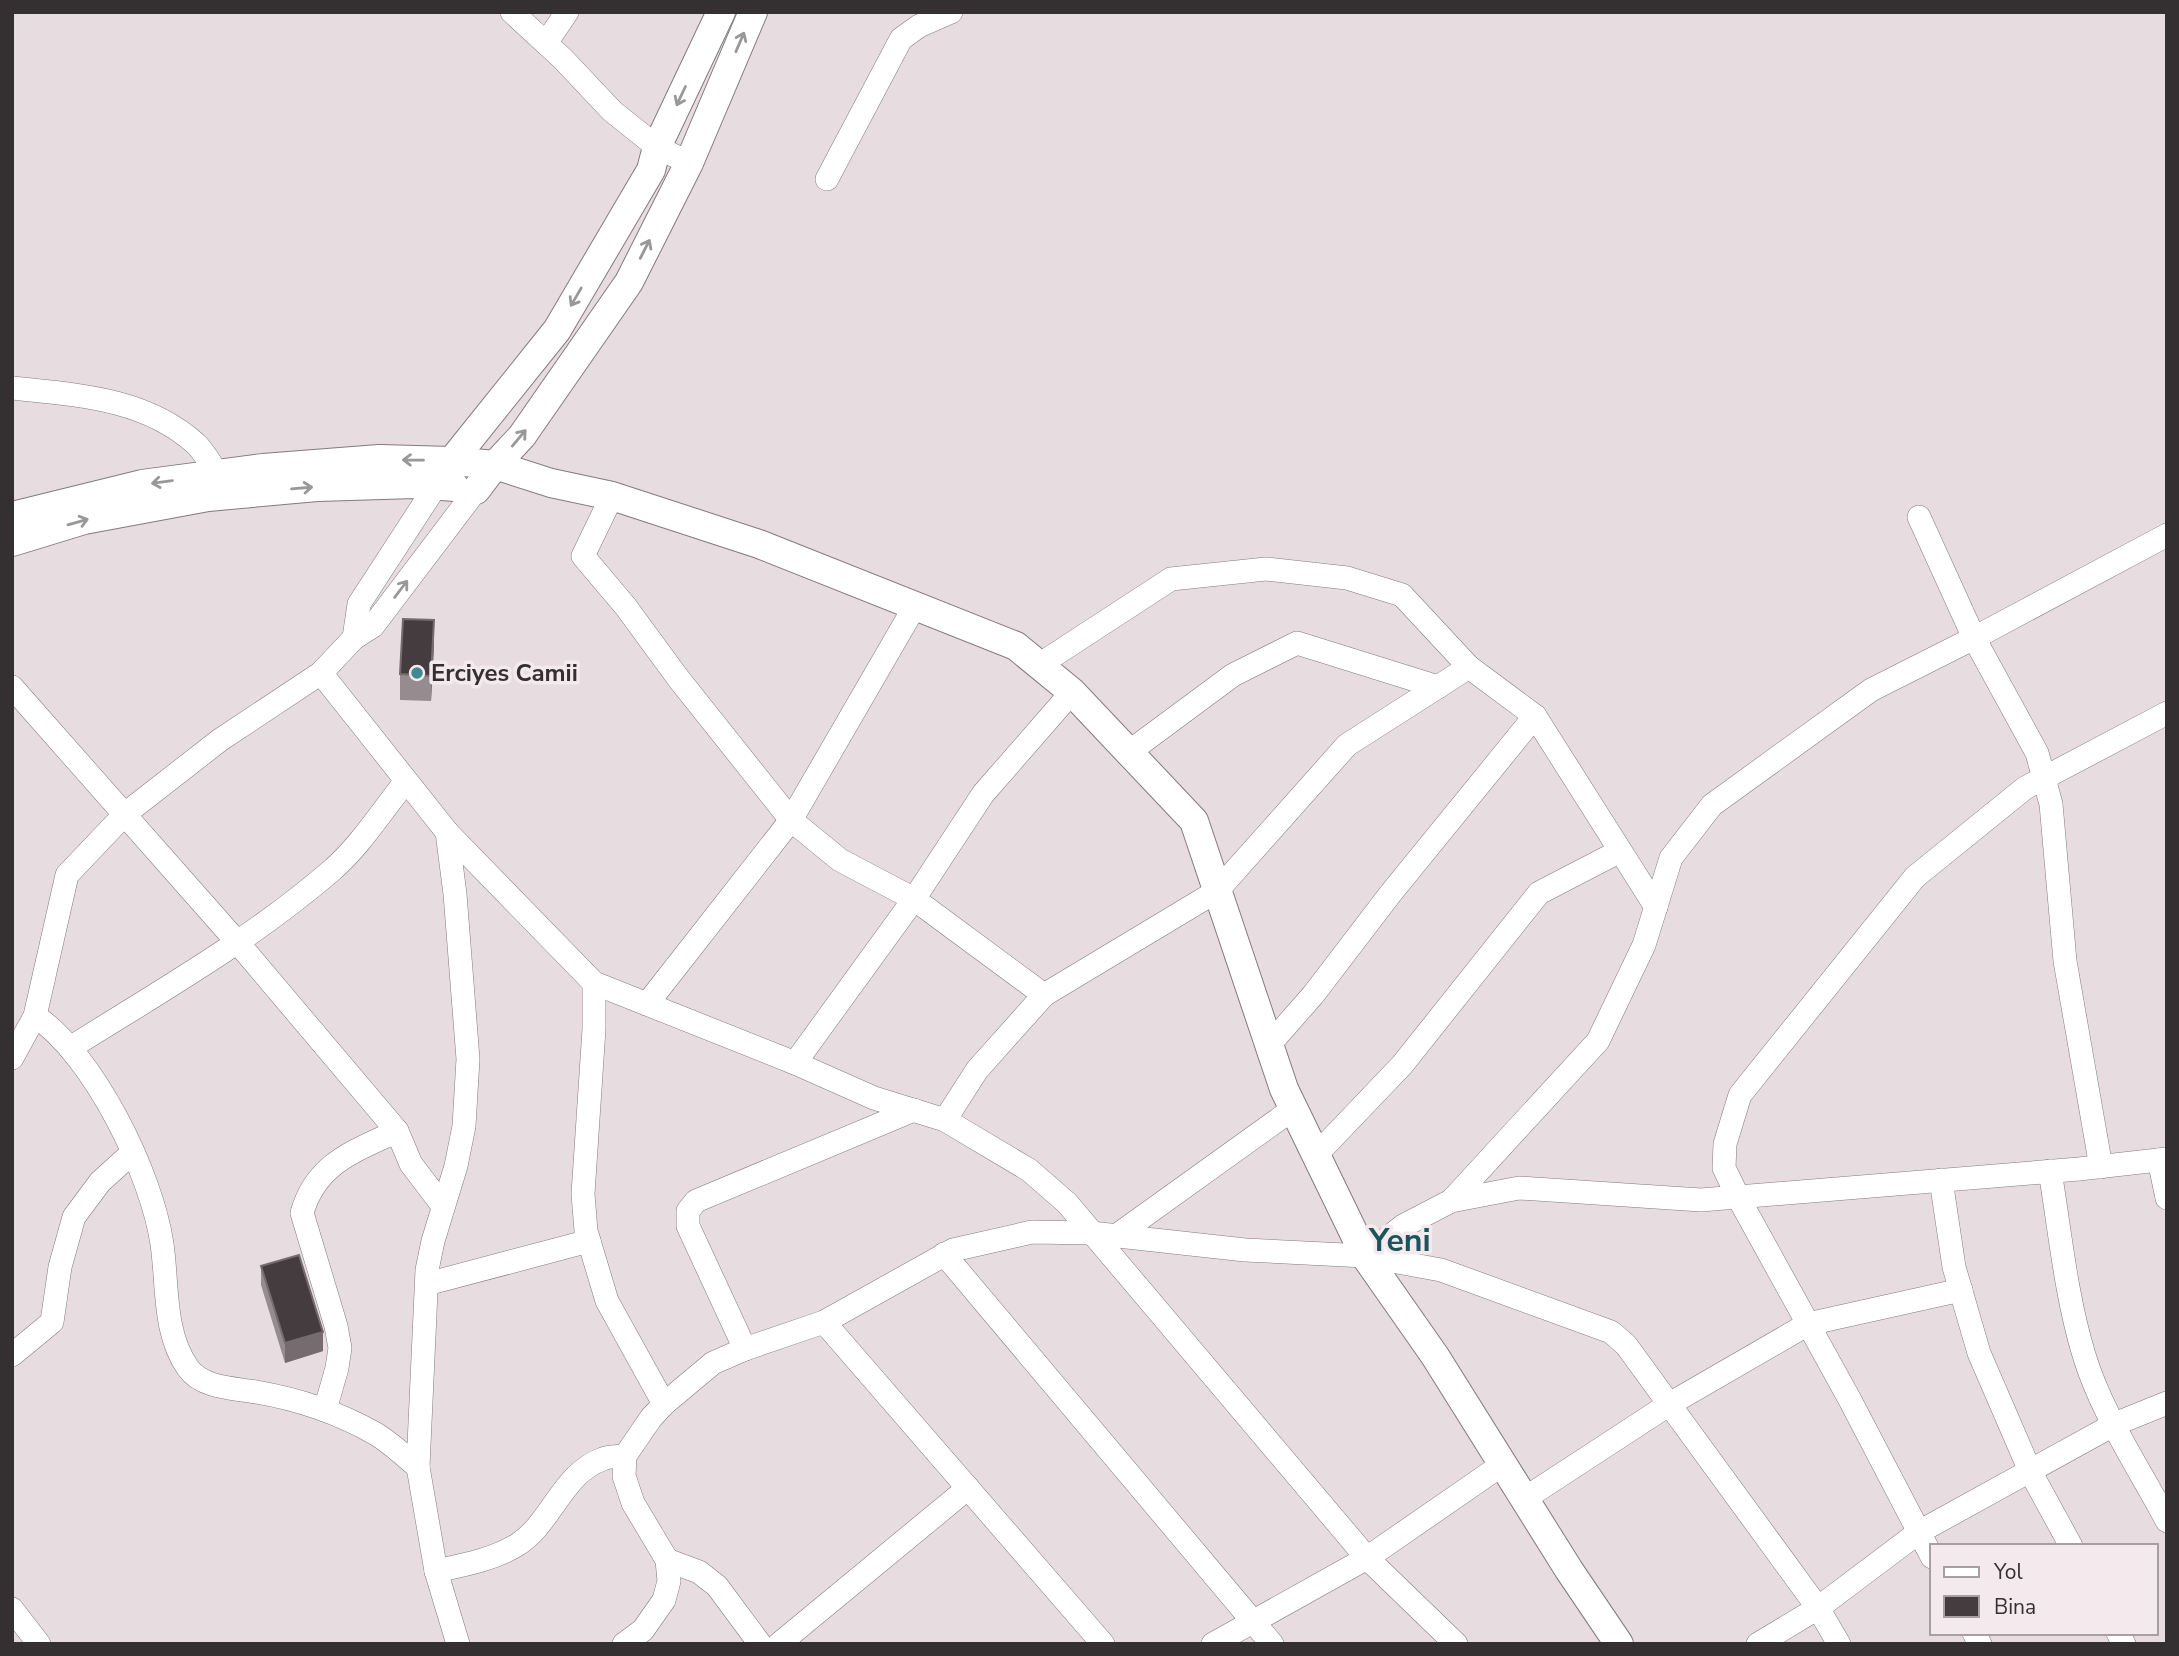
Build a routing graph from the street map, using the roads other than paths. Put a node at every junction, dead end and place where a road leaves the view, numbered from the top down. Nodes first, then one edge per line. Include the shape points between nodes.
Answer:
1 (512, 12) edge
2 (567, 12) edge
3 (720, 12) edge
4 (753, 12) edge
5 (951, 12) edge
6 (546, 43) junction
7 (657, 147) junction
8 (689, 163) junction
9 (827, 179) dead end
10 (12, 388) edge
11 (495, 464) junction
12 (445, 472) junction
13 (551, 483) junction
14 (223, 485) junction
15 (476, 490) junction
16 (612, 496) junction
17 (12, 516) edge
18 (1919, 517) dead end
19 (2167, 535) edge
20 (12, 542) edge
21 (915, 606) junction
22 (354, 638) junction
23 (1974, 638) junction
24 (1039, 665) junction
25 (1469, 667) junction
26 (321, 673) junction
27 (12, 687) edge
28 (1438, 687) junction
29 (1072, 692) junction
30 (2167, 713) edge
31 (1535, 716) junction
32 (1129, 752) junction
33 (2043, 778) junction
34 (406, 781) junction
35 (125, 814) junction
36 (791, 820) junction
37 (447, 832) junction
38 (1620, 851) junction
39 (1217, 891) junction
40 (914, 899) junction
41 (1656, 907) junction
42 (238, 943) junction
43 (594, 983) junction
44 (1044, 995) junction
45 (647, 1004) junction
46 (35, 1016) junction
47 (1269, 1045) junction
48 (70, 1048) junction
49 (12, 1058) edge
50 (795, 1063) junction
51 (1293, 1109) junction
52 (914, 1110) junction
53 (945, 1120) junction
54 (397, 1131) junction
55 (132, 1153) junction
56 (1316, 1155) junction
57 (2163, 1160) edge
58 (2101, 1167) junction
59 (2050, 1171) junction
60 (1941, 1180) junction
61 (1738, 1197) junction
62 (2167, 1198) edge
63 (1451, 1201) junction
64 (443, 1206) junction
65 (1091, 1233) junction
66 (1116, 1236) junction
67 (589, 1241) junction
68 (944, 1254) junction
69 (1365, 1256) junction
70 (427, 1284) junction
71 (1961, 1290) junction
72 (824, 1322) junction
73 (1808, 1324) junction
74 (745, 1349) junction
75 (12, 1355) edge
76 (2167, 1402) edge
77 (664, 1404) junction
78 (1668, 1405) junction
79 (325, 1410) junction
80 (2115, 1424) junction
81 (625, 1456) junction
82 (1503, 1464) junction
83 (418, 1466) junction
84 (2030, 1471) junction
85 (968, 1488) junction
86 (1524, 1499) junction
87 (2167, 1521) edge
88 (1919, 1532) junction
89 (2070, 1544) edge
90 (1930, 1553) edge
91 (1367, 1558) junction
92 (667, 1560) junction
93 (436, 1571) junction
94 (1818, 1608) junction
95 (12, 1609) edge
96 (1251, 1621) junction
97 (39, 1644) edge
98 (458, 1644) edge
99 (624, 1644) edge
100 (760, 1644) edge
101 (779, 1644) edge
102 (1103, 1644) edge
103 (1213, 1644) edge
104 (1272, 1644) edge
105 (1456, 1644) edge
106 (1619, 1644) edge
107 (1758, 1644) edge
108 (1839, 1644) edge

1 - 6 street
2 - 6 street
3 -> 7 street
8 -> 4 street
5 - 9 street via 901,38
6 - 7 street via 612,111
7 - 8 street
7 -> 12 street via 651,170 557,330
11 -> 8 street via 528,427 629,282
10 - 14 street via 94,396 134,407 198,446
11 - 12 street
11 - 13 street
11 - 15 street
12 - 14 street via 379,459
12 - 15 street
12 - 22 street via 359,604
13 - 15 street
13 - 16 street
14 -> 17 street via 142,484
20 -> 14 street
22 -> 15 street via 373,626
16 - 21 street via 759,544
16 - 36 street via 583,556
18 - 23 street
19 - 23 street
21 - 24 street via 1016,646
21 - 36 street
22 - 26 street
23 - 33 street via 2037,753
23 - 41 street via 1871,690 1712,805 1671,858
24 - 25 street via 1171,579 1266,569 1347,578 1402,595
24 - 29 street
25 - 28 street
25 - 31 street
26 - 34 street
26 - 35 street via 220,740
27 - 35 street
28 - 32 street via 1297,643 1233,675
28 - 39 street via 1347,745
29 - 32 street
29 - 40 street via 983,794
30 - 33 street
31 - 38 street
31 - 47 street
32 - 39 street via 1194,821
33 - 58 street via 2051,804 2066,961
33 - 61 street via 1915,877 1740,1095 1725,1144 1724,1168
34 - 37 street
34 - 42 street via 332,870
35 - 42 street
35 - 46 street via 67,875
36 - 40 street via 840,860
36 - 45 street
37 - 43 street
37 - 64 street via 468,1059 464,1126
38 - 41 street
38 - 56 street via 1539,893 1402,1065
39 - 44 street
39 - 47 street
40 - 44 street
40 - 50 street
41 - 63 street via 1644,945 1598,1041
42 - 48 street
42 - 54 street
43 - 45 street
43 - 67 street via 583,1194
44 - 53 street via 977,1070
45 - 50 street
46 - 48 street
46 - 49 street
47 - 51 street
48 - 55 street via 115,1113
50 - 52 street via 874,1098
51 - 56 street
51 - 66 street
52 - 53 street
52 - 74 street via 696,1201 688,1211 688,1226
53 - 65 street via 1029,1170 1067,1203
54 - 64 street via 411,1164
54 - 79 street via 353,1152 319,1176 302,1213 340,1348
55 - 75 street via 100,1182 74,1217 52,1322
55 - 79 street via 162,1242 174,1345 188,1368 197,1378 222,1386
56 - 69 street
57 - 58 street
57 - 62 street
58 - 59 street
59 - 60 street
59 - 80 street via 2083,1354
60 - 61 street
60 - 71 street
61 - 63 street via 1701,1200 1519,1188
61 - 73 street
63 - 69 street via 1403,1226
64 - 70 street
65 - 66 street
65 - 68 street via 1032,1232
65 - 91 street
66 - 69 street via 1245,1250
67 - 70 street
67 - 77 street via 607,1301
68 - 72 street
68 - 96 street
69 - 78 street via 1441,1270 1611,1332 1626,1345
69 - 82 street
70 - 83 street
71 - 73 street
71 - 84 street via 1979,1353
72 - 74 street
72 - 85 street
73 - 78 street
73 - 88 street
74 - 77 street via 713,1363
76 - 80 street
77 - 81 street
78 - 86 street
78 - 94 street
79 - 83 street via 377,1435
80 - 84 street
80 - 87 street
81 - 92 street via 624,1476 633,1503
81 - 93 street via 604,1458 584,1470 518,1544 482,1562
82 - 86 street
82 - 91 street
83 - 93 street
84 - 88 street
84 - 89 street
85 - 101 street
85 - 102 street
86 - 106 street
88 - 90 street
88 - 94 street
91 - 96 street
91 - 105 street
92 - 99 street via 669,1581 664,1600 643,1630
92 - 100 street via 699,1572 718,1586
93 - 98 street
94 - 107 street
94 - 108 street
95 - 97 street
96 - 103 street
96 - 104 street

